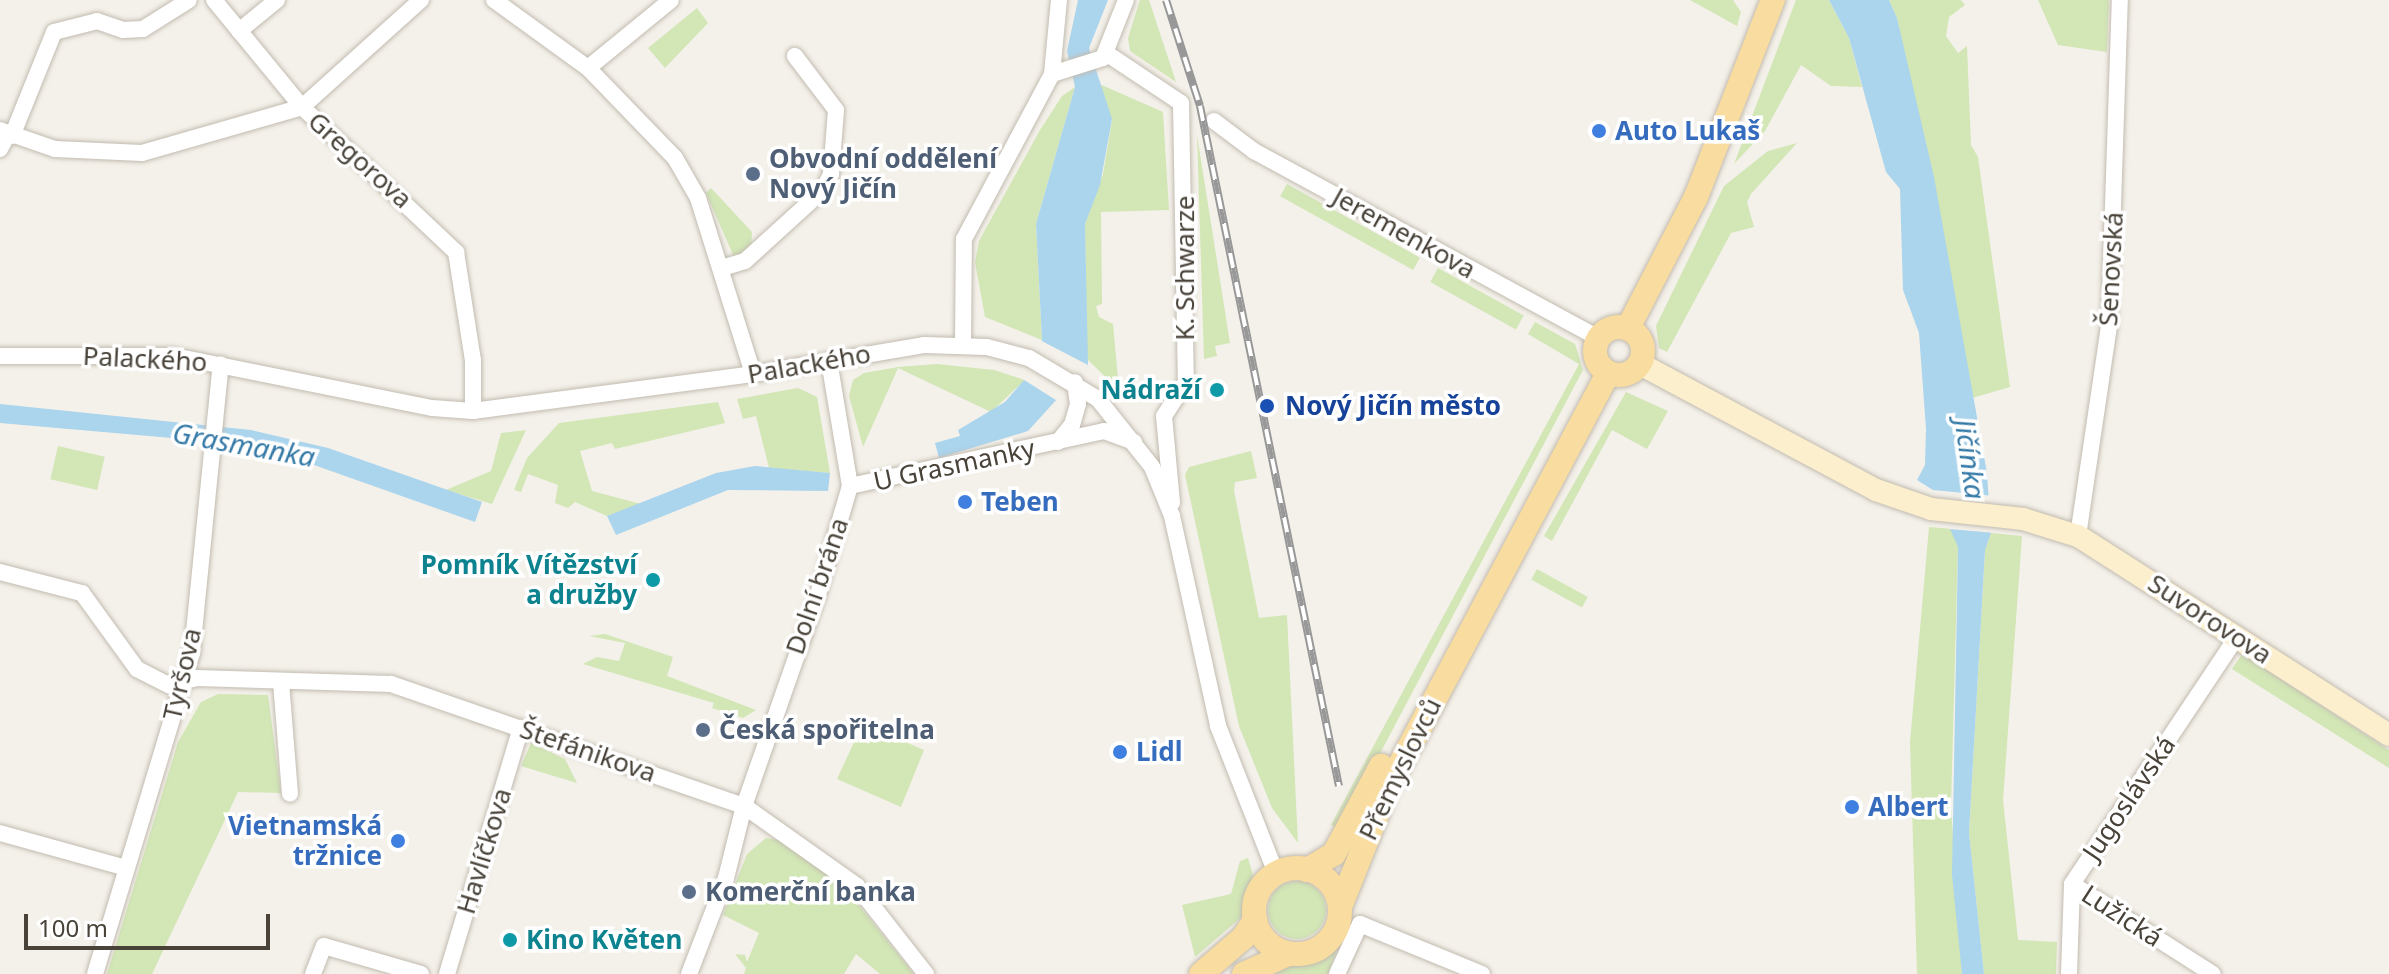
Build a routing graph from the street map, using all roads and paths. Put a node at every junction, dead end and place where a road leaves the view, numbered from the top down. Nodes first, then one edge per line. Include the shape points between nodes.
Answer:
1 (189, 0) edge
2 (214, 0) edge
3 (277, 0) edge
4 (421, 0) edge
5 (494, 0) edge
6 (671, 0) edge
7 (1059, 0) edge
8 (1126, 0) edge
9 (1773, 0) edge
10 (2120, 0) edge
11 (239, 31) junction
12 (1107, 50) junction
13 (795, 56) dead end
14 (588, 68) junction
15 (1052, 74) junction
16 (302, 107) junction
17 (1214, 121) dead end
18 (5, 137) edge
19 (722, 268) junction
20 (1628, 328) junction
21 (1599, 338) junction
22 (963, 344) junction
23 (0, 356) edge
24 (829, 361) junction
25 (221, 364) junction
26 (1640, 364) junction
27 (1608, 373) junction
28 (753, 374) junction
29 (1075, 382) junction
30 (473, 411) junction
31 (1058, 442) junction
32 (1138, 444) junction
33 (850, 486) junction
34 (1172, 516) junction
35 (2078, 536) junction
36 (0, 572) edge
37 (1466, 633) junction
38 (2237, 637) junction
39 (183, 682) junction
40 (281, 682) junction
41 (521, 728) junction
42 (2389, 735) edge
43 (290, 794) dead end
44 (744, 806) junction
45 (0, 833) edge
46 (126, 868) junction
47 (1307, 870) junction
48 (1276, 873) junction
49 (2072, 884) junction
50 (1340, 907) junction
51 (1255, 920) junction
52 (1288, 954) junction
53 (95, 974) edge
54 (313, 974) edge
55 (421, 974) edge
56 (447, 974) edge
57 (689, 974) edge
58 (926, 974) edge
59 (1201, 974) edge
60 (1244, 974) edge
61 (1337, 974) edge
62 (1482, 974) edge
63 (2069, 974) edge
64 (2213, 974) edge

1 - 18 street via 143,29 123,30 97,21 54,32
2 - 11 street
3 - 11 street
4 - 16 street
5 - 14 street
6 - 14 street
7 - 15 street
8 - 12 street
9 - 20 main road via 1696,197
10 - 35 street, Šenovská via 2109,326
11 - 16 street
12 - 15 street via 1094,65
12 - 34 street, K. Schwarze via 1181,103 1186,382 1164,416
13 - 19 street via 836,110 831,174 823,190 745,261
14 - 19 street via 675,158 698,198
15 - 22 street via 964,239
16 - 18 street, Gregorova via 142,153 55,149
16 - 30 street, Gregorova via 456,252 472,345
17 - 21 street, Jeremenkova via 1254,151
19 - 28 street
20 - 21 main road via 1610,329
20 - 26 main road via 1643,344
21 - 27 main road via 1596,356
22 - 24 street, Palackého
22 - 29 street, Palackého via 1029,358
23 - 25 street, Palackého via 174,356
24 - 28 street, Palackého
24 - 33 street, Dolní brána
25 - 30 street, Palackého via 432,408
25 - 39 street, Tyršova via 192,652
26 - 27 main road via 1626,375
26 - 35 street, Suvorovova via 1876,490 1931,509 2023,519
27 - 37 main road, Přemyslovců
28 - 30 street, Palackého
29 - 31 street, U Grasmanky via 1078,404 1072,425
29 - 32 street, Palackého
31 - 32 street, U Grasmanky via 1104,431
31 - 33 street, U Grasmanky
32 - 34 street, Palackého
33 - 44 street, Dolní brána
34 - 48 street, Palackého via 1218,726
35 - 38 street, Suvorovova
36 - 39 street, Štefánikova via 82,593 137,669 169,685
37 - 47 main road, Přemyslovců via 1407,719 1338,848 1325,863
37 - 50 main road, Přemyslovců via 1387,789
38 - 42 street, Suvorovova
38 - 49 street, Jugoslávská
39 - 40 street, Štefánikova
39 - 46 street, Tyršova
40 - 41 street, Štefánikova via 391,684
40 - 43 street
41 - 44 street, Štefánikova
41 - 56 street, Havlíčkova
44 - 57 street, Dolní brána via 726,878
44 - 58 street, Štefánikova via 857,886
45 - 46 street
46 - 53 street, Tyršova
47 - 48 main road
47 - 50 main road via 1328,881
48 - 51 main road via 1258,893
49 - 63 street, Jugoslávská
49 - 64 street, Lužická
50 - 52 main road via 1336,929 1323,946
51 - 52 main road via 1268,944
51 - 59 main road via 1243,938
52 - 60 main road
54 - 55 street via 324,946
61 - 62 street via 1360,924

